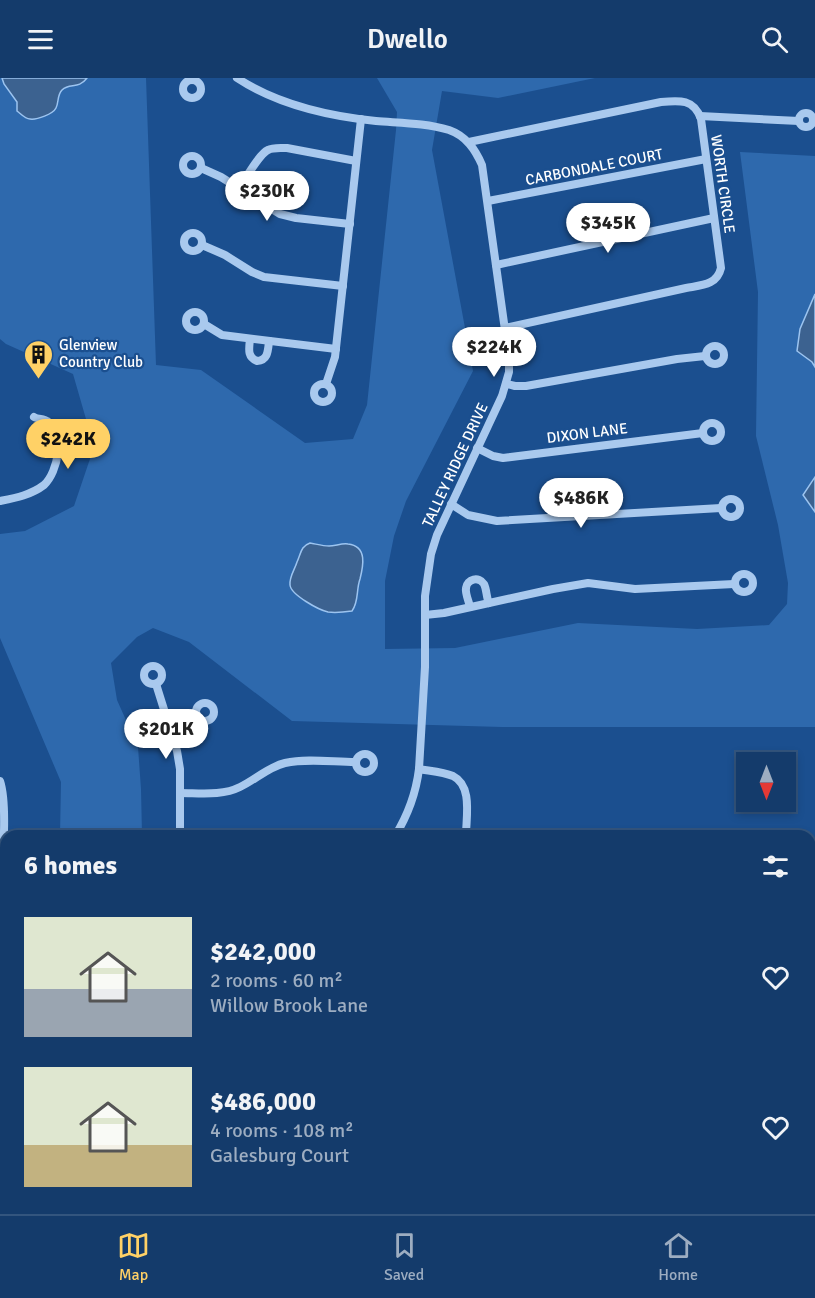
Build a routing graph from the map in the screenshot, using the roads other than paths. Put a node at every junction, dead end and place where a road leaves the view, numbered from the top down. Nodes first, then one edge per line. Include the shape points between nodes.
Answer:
1 (237, 78) edge
2 (247, 81) edge
3 (700, 116) junction
4 (361, 119) junction
5 (799, 121) dead end
6 (469, 142) junction
7 (706, 159) junction
8 (356, 161) junction
9 (201, 168) dead end
10 (239, 188) junction
11 (488, 201) junction
12 (714, 218) junction
13 (350, 224) junction
14 (202, 245) dead end
15 (496, 265) junction
16 (343, 286) junction
17 (204, 324) dead end
18 (505, 328) junction
19 (250, 339) junction
20 (269, 342) junction
21 (336, 349) junction
22 (705, 356) dead end
23 (326, 384) dead end
24 (507, 384) junction
25 (34, 417) dead end
26 (703, 433) dead end
27 (477, 448) junction
28 (0, 501) edge
29 (451, 504) junction
30 (721, 508) dead end
31 (734, 584) dead end
32 (489, 603) junction
33 (470, 607) junction
34 (425, 615) junction
35 (156, 684) dead end
36 (196, 715) dead end
37 (168, 723) junction
38 (355, 762) dead end
39 (419, 770) junction
40 (0, 781) edge
41 (180, 794) junction
42 (3, 830) edge
43 (180, 830) edge
44 (401, 830) edge
45 (466, 830) edge

1 - 2 street
2 - 4 street via 282,101
3 - 5 street
3 - 6 street, WORTH CIRCLE via 693,105 674,100
3 - 7 street, WORTH CIRCLE
4 - 6 street via 450,130
4 - 8 street
6 - 11 street, TALLEY RIDGE DRIVE via 482,165
7 - 11 street, CARBONDALE COURT
7 - 12 street, WORTH CIRCLE
8 - 10 street via 287,148 267,150
8 - 13 street
9 - 10 street
10 - 13 street via 280,214
11 - 15 street, TALLEY RIDGE DRIVE
12 - 15 street
12 - 18 street, WORTH CIRCLE via 721,268 720,275 710,283
13 - 16 street
14 - 16 street via 264,277
15 - 18 street, TALLEY RIDGE DRIVE
16 - 21 street
17 - 19 street via 222,335
18 - 24 street, TALLEY RIDGE DRIVE
19 - 20 street
19 - 20 street via 250,356 257,361 267,355
20 - 21 street
21 - 23 street
22 - 24 street via 526,386
24 - 27 street, TALLEY RIDGE DRIVE
25 - 28 street via 48,421 56,431 58,455 51,476 20,497
26 - 27 street, DIXON LANE via 503,458
27 - 29 street, TALLEY RIDGE DRIVE
29 - 30 street via 468,515 497,520
29 - 34 street, TALLEY RIDGE DRIVE via 431,554
31 - 32 street via 635,589 588,584
32 - 33 street
32 - 33 street via 481,581 472,580 466,590
33 - 34 street
34 - 39 street, TALLEY RIDGE DRIVE
35 - 37 street
36 - 37 street
37 - 41 street via 177,751
38 - 41 street via 285,763 224,793
39 - 44 street, TALLEY RIDGE DRIVE
39 - 45 street via 454,777 461,783 466,794
40 - 42 street
41 - 43 street

